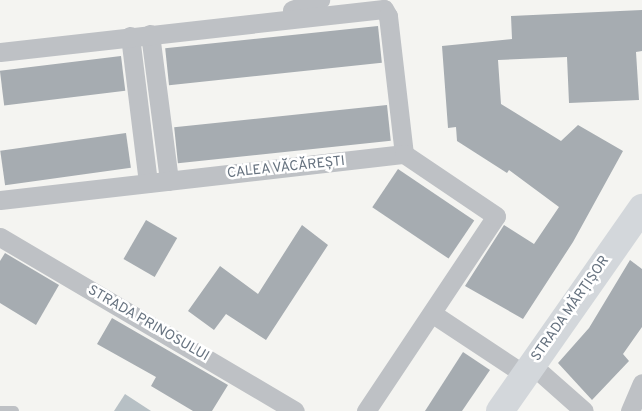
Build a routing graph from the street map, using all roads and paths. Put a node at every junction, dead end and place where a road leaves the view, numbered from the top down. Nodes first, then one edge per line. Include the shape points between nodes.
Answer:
1 (320, 0) edge
2 (258, 21) junction
3 (150, 34) junction
4 (130, 36) junction
5 (0, 52) edge
6 (404, 154) junction
7 (168, 181) junction
8 (148, 183) junction
9 (0, 200) edge
10 (642, 208) edge
11 (0, 237) edge
12 (433, 314) junction
13 (529, 370) junction
14 (642, 383) edge
15 (1, 411) edge
16 (14, 411) edge
17 (296, 411) edge
18 (366, 411) edge
19 (500, 411) edge
20 (584, 411) edge
21 (630, 411) edge

1 - 2 street
2 - 3 street
2 - 6 street via 384,9 388,16
3 - 4 street
3 - 7 street
4 - 5 street
4 - 8 street
6 - 7 street, CALEA VĂCĂREȘTI
6 - 12 street via 496,216
7 - 8 street, CALEA VĂCĂREȘTI
8 - 9 street, CALEA VĂCĂREȘTI
10 - 13 street, STRADA MĂRȚIȘOR
11 - 17 street, STRADA PRINOSULUI
12 - 13 street
12 - 18 street
13 - 19 street, STRADA MĂRȚIȘOR
13 - 20 street
14 - 21 street
15 - 16 lane

